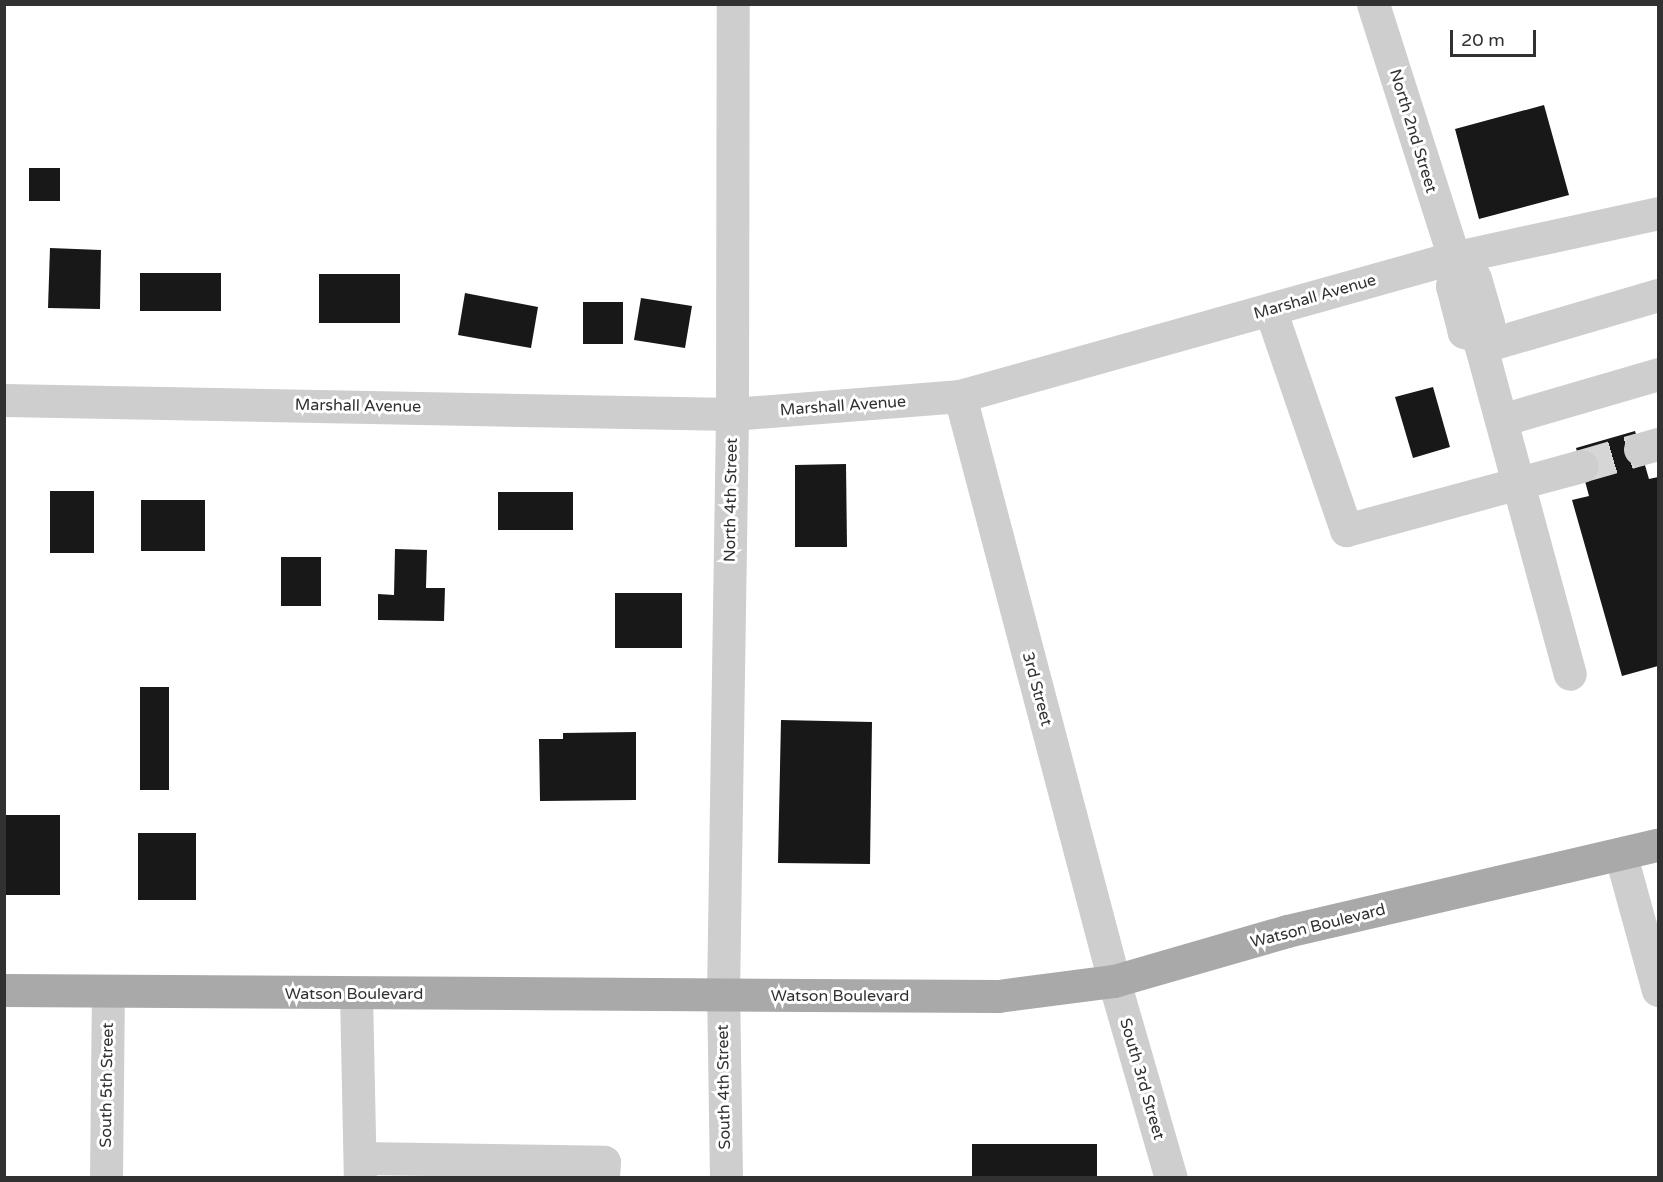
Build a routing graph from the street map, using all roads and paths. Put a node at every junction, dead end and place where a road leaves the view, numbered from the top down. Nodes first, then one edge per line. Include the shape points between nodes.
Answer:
1 (733, 4) edge
2 (1374, 4) edge
3 (1659, 213) edge
4 (1456, 266) junction
5 (1659, 296) edge
6 (1270, 309) junction
7 (1480, 341) junction
8 (1659, 374) edge
9 (960, 396) junction
10 (4, 400) edge
11 (732, 414) junction
12 (1501, 420) junction
13 (1581, 466) tunnel mouth
14 (1517, 485) junction
15 (1570, 674) dead end
16 (1659, 845) edge
17 (1621, 856) junction
18 (1114, 981) junction
19 (4, 990) edge
20 (1659, 990) edge
21 (108, 993) junction
22 (356, 993) junction
23 (723, 996) junction
24 (360, 1168) edge
25 (106, 1178) edge
26 (603, 1178) edge
27 (726, 1178) edge
28 (1171, 1178) edge

1 - 11 street, North 4th Street
2 - 4 street, North 2nd Street
3 - 4 street, Marshall Avenue
4 - 6 street, Marshall Avenue
4 - 7 street via 1475,278 1488,322
5 - 7 street
6 - 9 street, Marshall Avenue
6 - 14 street via 1346,530
7 - 12 street
8 - 12 street
9 - 11 street, Marshall Avenue
9 - 18 street, 3rd Street
10 - 11 street, Marshall Avenue
11 - 23 street, North 4th Street
12 - 14 street
13 - 14 street
14 - 15 street
16 - 17 main road, Watson Boulevard
17 - 18 main road, Watson Boulevard via 1287,931
17 - 20 street
18 - 23 main road, Watson Boulevard via 998,996
18 - 28 street, South 3rd Street
19 - 21 main road, Watson Boulevard
21 - 22 main road, Watson Boulevard
21 - 25 street, South 5th Street
22 - 23 main road, Watson Boulevard
22 - 24 street
23 - 27 street, South 4th Street
24 - 26 street via 604,1162

